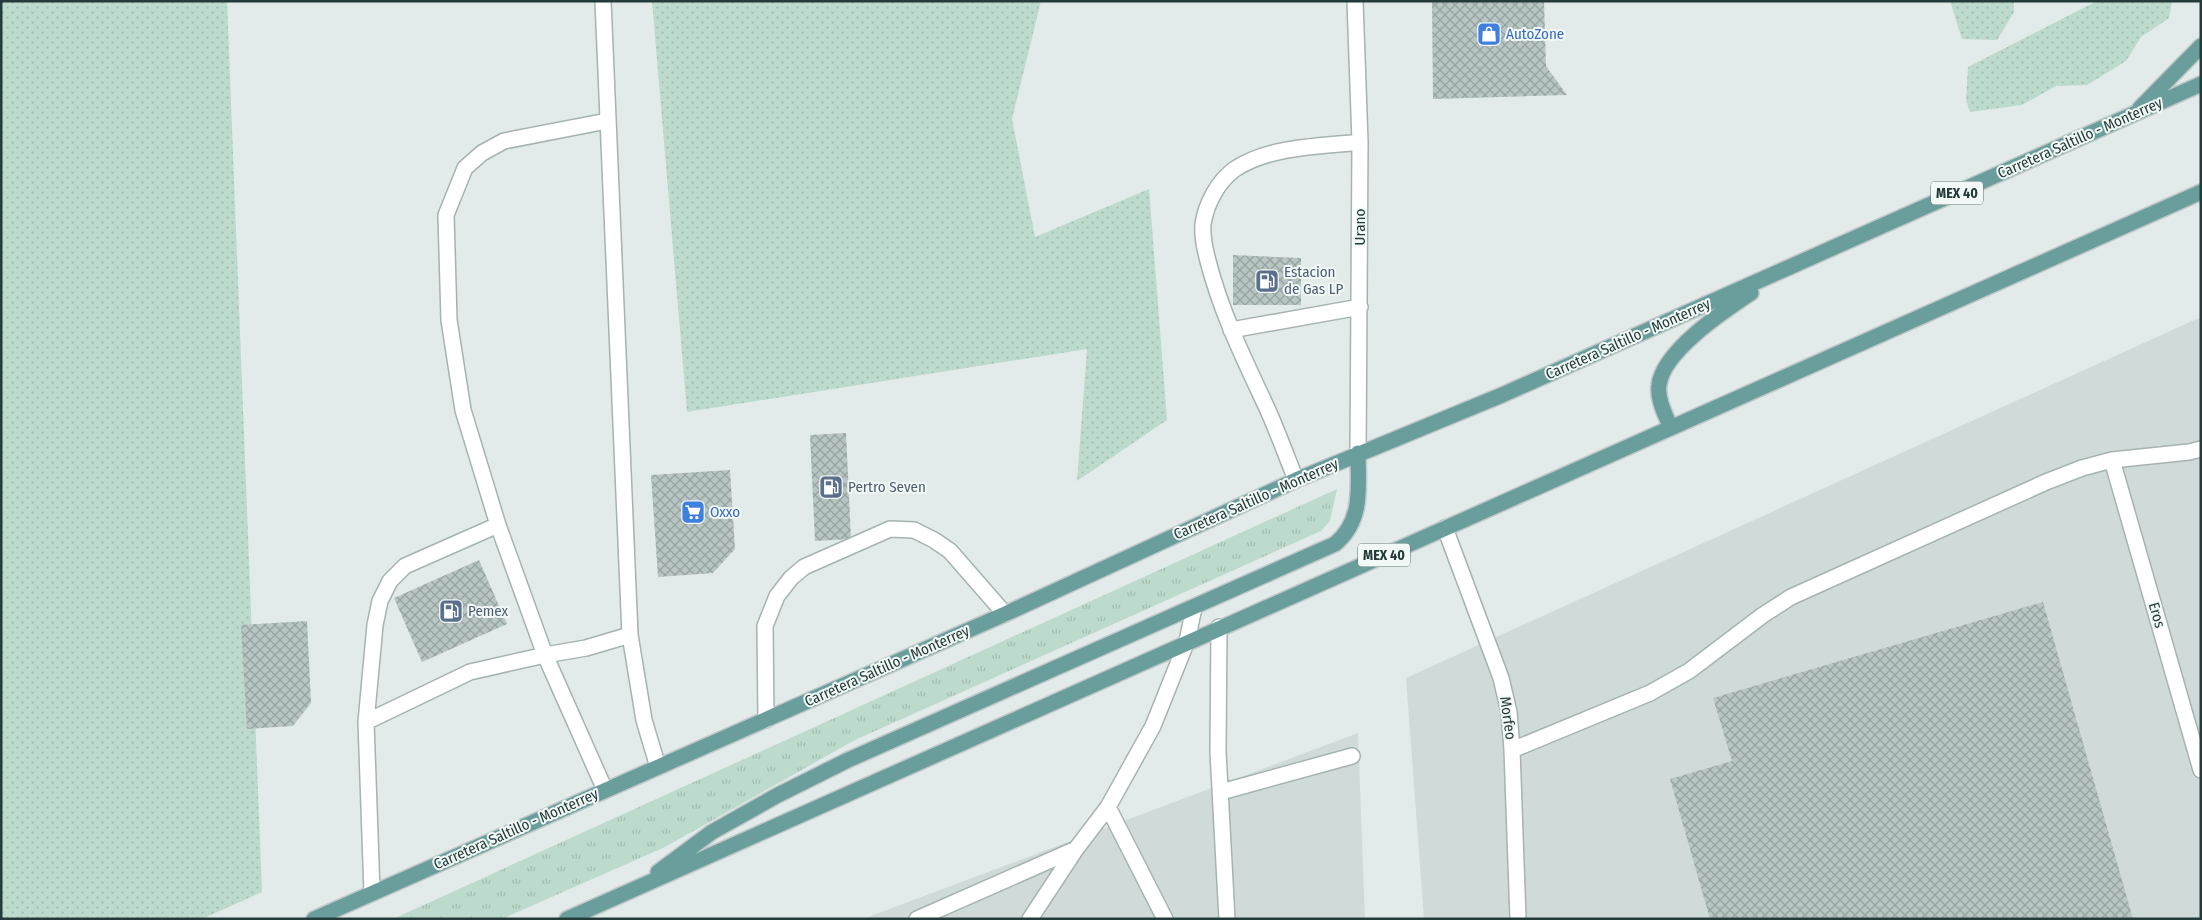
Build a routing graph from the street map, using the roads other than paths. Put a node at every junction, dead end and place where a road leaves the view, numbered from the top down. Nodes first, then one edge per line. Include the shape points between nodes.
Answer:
1 (603, 1) edge
2 (1355, 1) edge
3 (2201, 46) edge
4 (2201, 84) edge
5 (2133, 115) junction
6 (607, 122) junction
7 (1360, 142) junction
8 (2201, 192) edge
9 (1781, 272) junction
10 (1360, 307) junction
11 (1230, 330) junction
12 (1670, 426) junction
13 (2201, 449) edge
14 (1358, 453) junction
15 (2112, 460) junction
16 (1296, 480) junction
17 (498, 525) junction
18 (1445, 528) junction
19 (1194, 608) junction
20 (1005, 614) junction
21 (1219, 627) junction
22 (630, 635) junction
23 (1187, 642) junction
24 (545, 654) junction
25 (766, 720) junction
26 (366, 722) junction
27 (1512, 750) junction
28 (1352, 756) dead end
29 (658, 767) junction
30 (2201, 770) edge
31 (605, 790) junction
32 (1221, 792) junction
33 (1108, 807) junction
34 (1076, 849) junction
35 (634, 889) junction
36 (372, 892) junction
37 (314, 919) edge
38 (567, 919) edge
39 (917, 919) edge
40 (1030, 919) edge
41 (1165, 919) edge
42 (1227, 919) edge
43 (1518, 919) edge

1 - 6 street
2 - 7 street, Urano
3 - 5 main road
4 - 5 main road, Carretera Saltillo - Monterrey / MEX 40
5 - 9 main road, Carretera Saltillo - Monterrey / MEX 40
6 - 17 street via 504,141 482,153 465,168 446,215 449,320 463,410
6 - 22 street
7 - 10 street, Urano
7 - 11 street via 1269,153 1233,170 1218,186 1207,207 1203,225 1204,246
8 - 12 main road, MEX 40
9 - 12 main road via 1716,317 1668,364 1662,374 1659,396
9 - 14 main road, Carretera Saltillo - Monterrey / MEX 40 via 1502,395
10 - 11 street
10 - 14 street, Urano
11 - 16 street
12 - 18 main road, MEX 40
13 - 15 street
14 - 16 main road, Carretera Saltillo - Monterrey / MEX 40
14 - 19 main road via 1357,512 1345,536 1324,550
15 - 27 street via 2046,482 1822,582 1762,615 1705,660 1650,693
15 - 30 street, Eros
16 - 20 main road, Carretera Saltillo - Monterrey / MEX 40
17 - 24 street
17 - 26 street via 405,566 390,581 380,601 375,625
18 - 21 main road, MEX 40
18 - 27 street, Morfeo via 1501,678 1509,712
19 - 23 street
19 - 35 main road via 857,756 778,795 712,832
20 - 25 main road, Carretera Saltillo - Monterrey / MEX 40
20 - 25 street via 950,551 914,530 890,529 804,567 790,578 777,596 765,626
21 - 23 main road, MEX 40
21 - 32 street via 1218,752
22 - 24 street via 586,648
22 - 29 street via 644,720
23 - 33 street via 1153,726
23 - 35 main road, MEX 40
24 - 26 street via 470,672
24 - 31 street
25 - 29 main road, Carretera Saltillo - Monterrey / MEX 40
26 - 36 street
27 - 43 street, Morfeo
28 - 32 street
29 - 31 main road, Carretera Saltillo - Monterrey / MEX 40
31 - 36 main road, Carretera Saltillo - Monterrey / MEX 40
32 - 42 street
33 - 34 street
33 - 41 street
34 - 39 street
34 - 40 street
35 - 38 main road, MEX 40
36 - 37 main road, Carretera Saltillo - Monterrey / MEX 40

